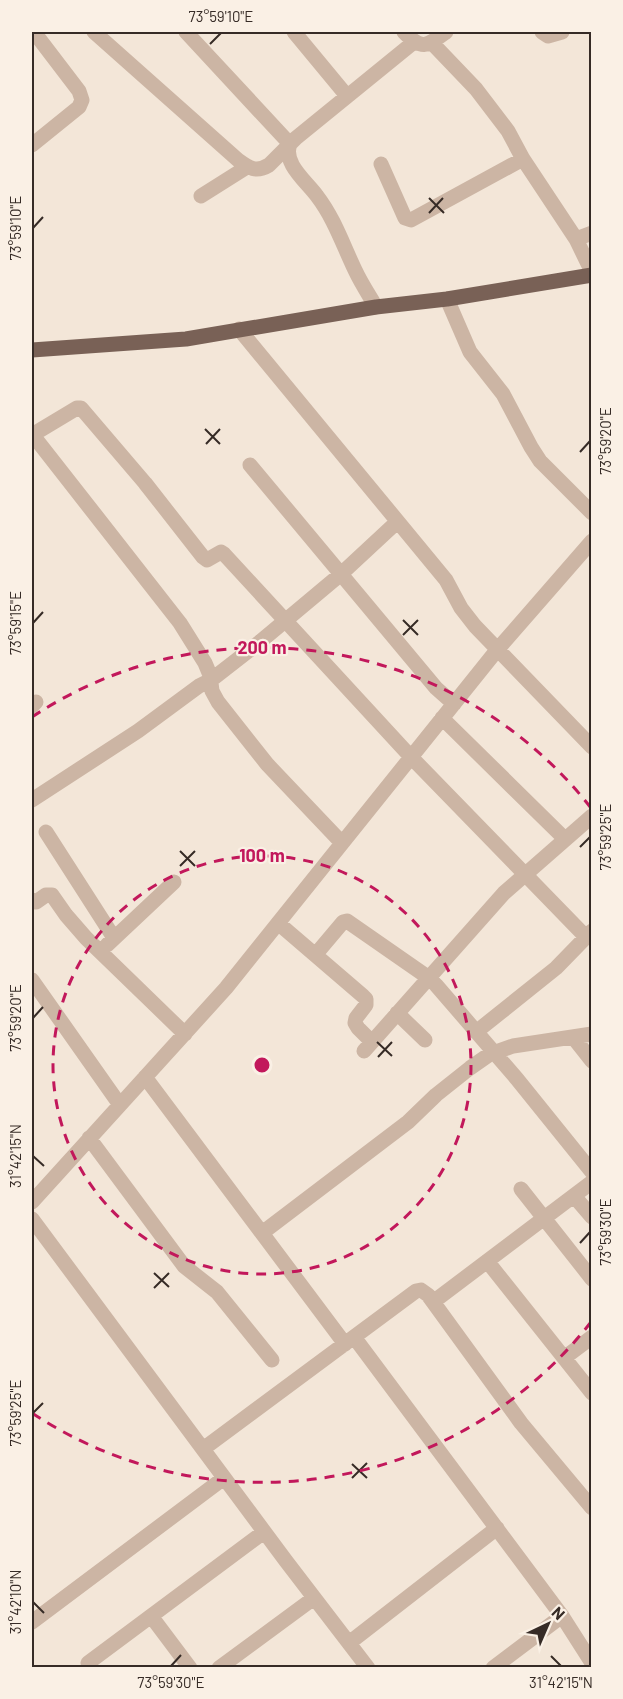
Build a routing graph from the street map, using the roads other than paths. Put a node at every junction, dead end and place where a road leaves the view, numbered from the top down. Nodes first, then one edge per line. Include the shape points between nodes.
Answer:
1 (94, 32) edge
2 (186, 32) edge
3 (294, 32) edge
4 (446, 32) edge
5 (542, 32) edge
6 (562, 32) edge
7 (38, 33) edge
8 (409, 37) edge
9 (432, 43) junction
10 (347, 96) junction
11 (290, 144) junction
12 (32, 145) edge
13 (523, 159) junction
14 (381, 164) dead end
15 (248, 167) junction
16 (201, 196) dead end
17 (591, 233) edge
18 (576, 239) junction
19 (591, 273) edge
20 (447, 299) junction
21 (376, 307) junction
22 (239, 329) junction
23 (32, 350) edge
24 (32, 434) edge
25 (250, 465) dead end
26 (591, 513) edge
27 (397, 522) junction
28 (591, 541) edge
29 (341, 574) junction
30 (286, 620) junction
31 (497, 650) junction
32 (211, 680) junction
33 (454, 704) junction
34 (442, 718) junction
35 (591, 747) edge
36 (411, 757) junction
37 (32, 800) edge
38 (591, 816) edge
39 (46, 832) dead end
40 (565, 839) junction
41 (342, 843) junction
42 (526, 873) junction
43 (174, 882) dead end
44 (32, 900) edge
45 (278, 923) junction
46 (589, 934) edge
47 (114, 938) junction
48 (100, 951) junction
49 (316, 954) junction
50 (429, 978) junction
51 (32, 980) edge
52 (397, 1013) junction
53 (476, 1032) junction
54 (185, 1034) junction
55 (591, 1034) edge
56 (573, 1037) junction
57 (424, 1040) dead end
58 (494, 1053) junction
59 (591, 1061) edge
60 (145, 1077) junction
61 (120, 1105) junction
62 (89, 1138) junction
63 (591, 1172) edge
64 (591, 1182) edge
65 (522, 1189) dead end
66 (574, 1196) junction
67 (32, 1202) edge
68 (591, 1217) edge
69 (545, 1218) junction
70 (32, 1219) edge
71 (262, 1233) junction
72 (487, 1261) junction
73 (591, 1279) edge
74 (433, 1302) junction
75 (591, 1338) edge
76 (349, 1340) junction
77 (564, 1358) junction
78 (272, 1360) dead end
79 (591, 1393) edge
80 (203, 1449) junction
81 (224, 1478) junction
82 (591, 1508) edge
83 (497, 1528) junction
84 (264, 1532) junction
85 (314, 1598) junction
86 (151, 1616) junction
87 (562, 1616) junction
88 (32, 1622) edge
89 (349, 1643) junction
90 (88, 1663) dead end
91 (591, 1663) edge
92 (366, 1667) edge
93 (190, 1668) edge
94 (219, 1668) edge
95 (493, 1668) edge

1 - 15 street
2 - 11 street
3 - 10 street
4 - 9 street
5 - 6 street via 550,36
7 - 12 street via 82,100 79,107
8 - 9 street via 419,44
8 - 10 street
9 - 13 street via 476,90 508,131
10 - 11 street
11 - 15 street via 264,168
11 - 21 street via 291,162 323,206
13 - 14 street via 411,220 405,218
13 - 18 street
15 - 16 street
17 - 18 street
18 - 19 street
19 - 20 main road
20 - 21 main road
20 - 26 street via 470,352 503,394 540,461
21 - 22 main road
22 - 23 main road via 186,339
22 - 27 street
24 - 30 street via 81,408 203,557 207,560 224,554
24 - 32 street via 166,605 205,663
25 - 29 street
27 - 29 street
27 - 31 street via 446,580 465,614
28 - 31 street
29 - 30 street
29 - 33 street
30 - 32 street
30 - 36 street
31 - 33 street
31 - 35 street
32 - 37 street
32 - 41 street via 214,695 248,741
33 - 34 street
34 - 36 street
34 - 40 street
36 - 41 street
36 - 42 street
38 - 40 street
39 - 47 street
40 - 42 street
41 - 45 street
42 - 46 street
42 - 50 street via 496,901
43 - 47 street
44 - 48 street via 52,895
45 - 49 street
45 - 54 street
46 - 53 street via 556,968
47 - 48 street
48 - 54 street
49 - 50 street via 347,921
49 - 52 street via 366,999 355,1023 368,1047
50 - 52 street
50 - 53 street
51 - 61 street
52 - 57 street
53 - 58 street
54 - 60 street
55 - 56 street
56 - 58 street via 513,1046
56 - 59 street
58 - 63 street
58 - 71 street
60 - 61 street
60 - 71 street
61 - 62 street
62 - 67 street
62 - 78 street via 184,1266 217,1292
64 - 66 street
65 - 69 street
66 - 68 street
66 - 69 street
69 - 72 street
69 - 73 street
70 - 80 street
71 - 76 street
72 - 74 street
72 - 77 street
74 - 76 street via 423,1291 416,1291
74 - 82 street via 521,1423
75 - 77 street
76 - 80 street
76 - 83 street
77 - 79 street
80 - 81 street
81 - 84 street
81 - 88 street
83 - 87 street
83 - 89 street
84 - 85 street
84 - 86 street
85 - 89 street
85 - 94 street
86 - 90 street
86 - 93 street
87 - 91 street
87 - 95 street
89 - 92 street

